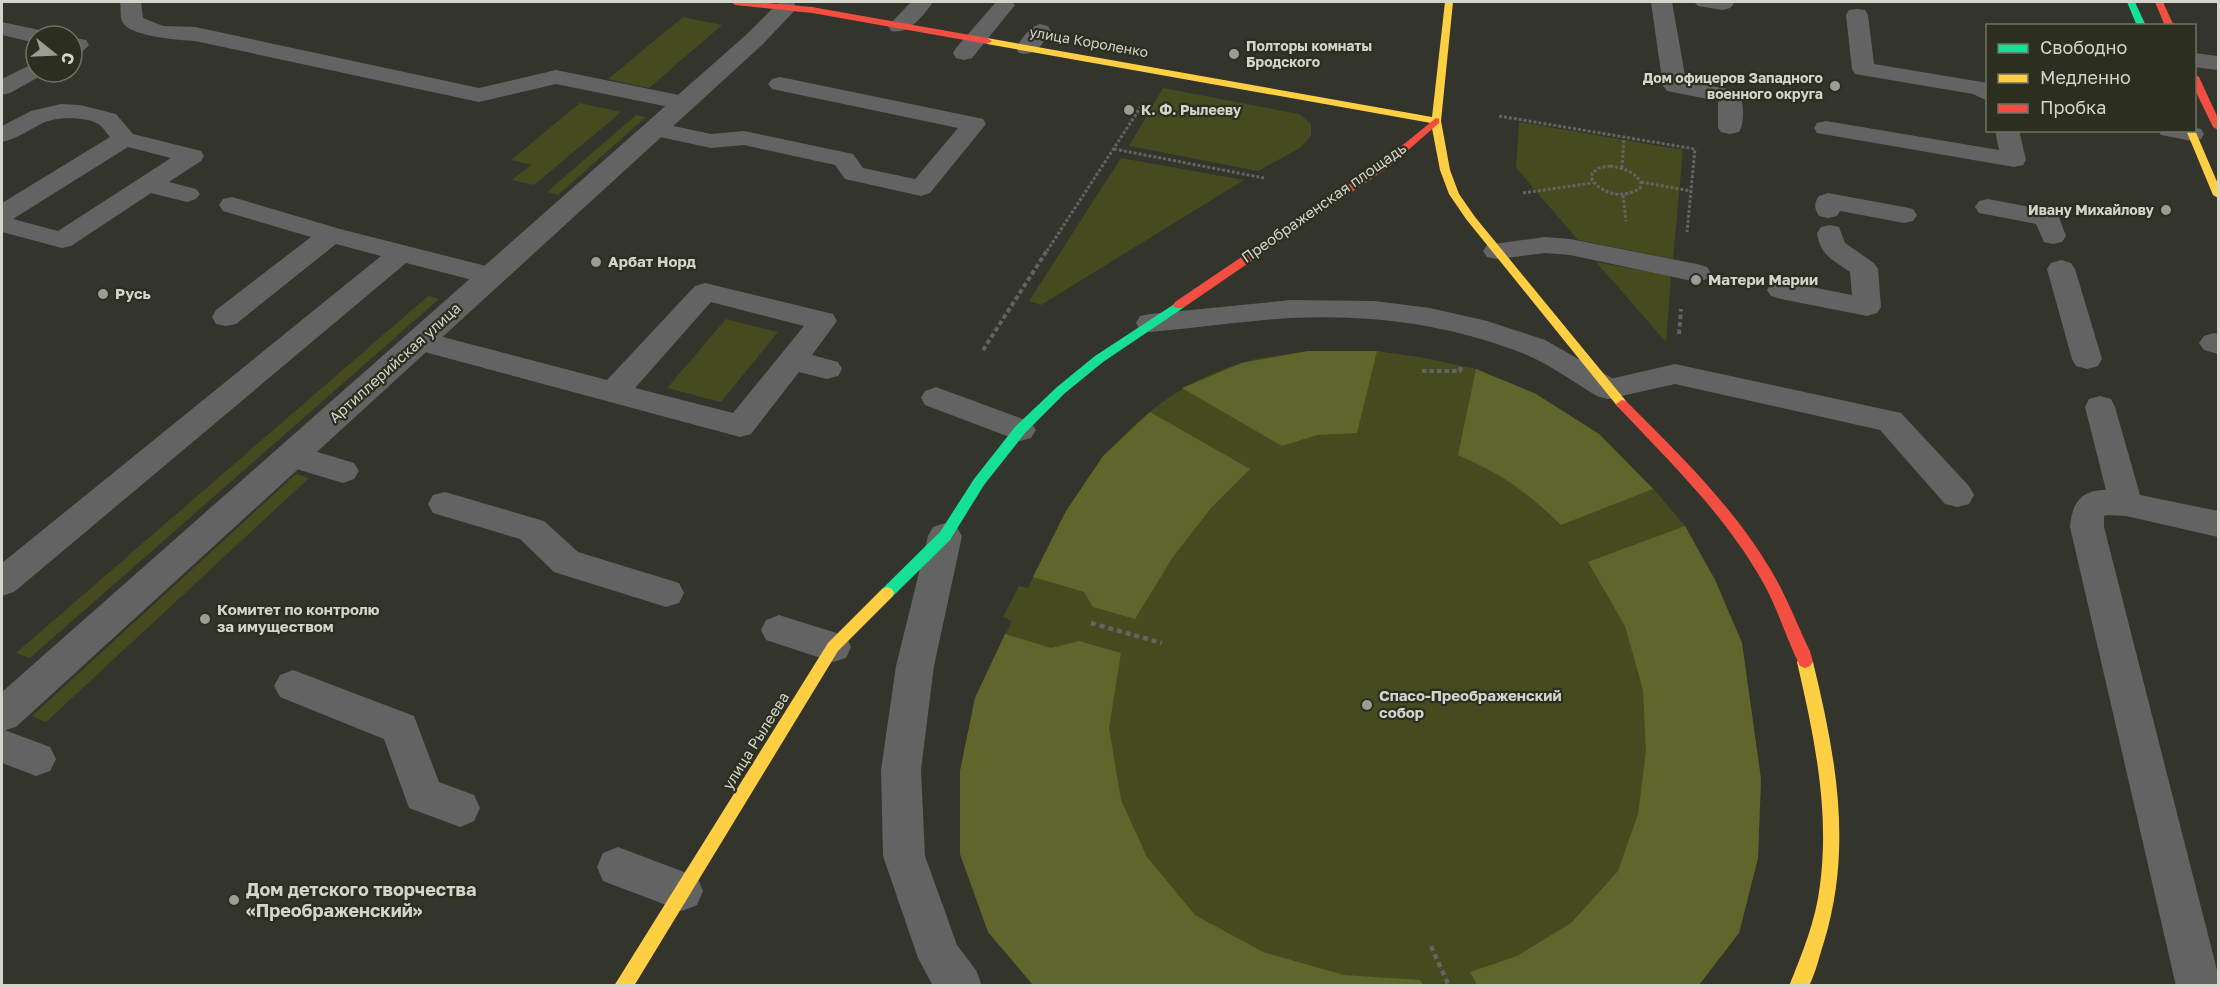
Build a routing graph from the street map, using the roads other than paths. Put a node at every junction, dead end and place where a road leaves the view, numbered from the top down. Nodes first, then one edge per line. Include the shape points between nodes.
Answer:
1 (131, 2) edge
2 (735, 2) edge
3 (922, 2) edge
4 (1449, 2) edge
5 (1661, 2) edge
6 (2131, 2) edge
7 (2159, 2) edge
8 (1004, 6) dead end
9 (786, 8) junction
10 (1857, 15) dead end
11 (2141, 24) edge
12 (2169, 24) edge
13 (899, 26) junction
14 (2, 29) edge
15 (24, 34) edge
16 (970, 46) junction
17 (2196, 60) edge
18 (2218, 63) edge
19 (24, 76) edge
20 (2196, 80) edge
21 (780, 84) dead end
22 (2, 88) edge
23 (1986, 92) edge
24 (684, 103) junction
25 (1436, 120) junction
26 (1730, 127) dead end
27 (2218, 127) edge
28 (1826, 128) dead end
29 (655, 129) junction
30 (2007, 132) edge
31 (2184, 132) edge
32 (2, 135) edge
33 (124, 139) junction
34 (148, 185) junction
35 (187, 194) dead end
36 (2218, 195) edge
37 (232, 205) dead end
38 (1988, 207) dead end
39 (2, 214) edge
40 (1904, 215) dead end
41 (2, 224) edge
42 (331, 235) junction
43 (2053, 236) dead end
44 (1497, 251) junction
45 (401, 253) junction
46 (2061, 269) dead end
47 (1690, 271) road end
48 (492, 276) junction
49 (1781, 290) dead end
50 (226, 317) dead end
51 (1150, 323) junction
52 (420, 341) junction
53 (2087, 359) dead end
54 (792, 360) junction
55 (827, 369) dead end
56 (1608, 389) junction
57 (613, 393) junction
58 (936, 398) dead end
59 (2100, 407) dead end
60 (1020, 430) junction
61 (291, 456) junction
62 (343, 471) dead end
63 (1957, 495) dead end
64 (445, 504) dead end
65 (2126, 504) junction
66 (2218, 524) edge
67 (945, 536) junction
68 (2, 582) edge
69 (666, 593) dead end
70 (779, 630) dead end
71 (833, 647) junction
72 (293, 686) dead end
73 (6, 705) edge
74 (460, 808) dead end
75 (618, 867) dead end
76 (682, 891) junction
77 (623, 986) edge
78 (960, 986) edge
79 (1798, 986) edge
80 (2199, 986) edge

1 - 24 street via 133,21 160,32 195,34 479,95 556,77
2 - 9 street, улица Короленко
3 - 13 street
4 - 25 street
5 - 26 street via 1675,86 1730,96
6 - 11 street
7 - 12 street
8 - 16 street
9 - 13 street, улица Короленко
9 - 24 street, Артиллерийская улица
10 - 23 street via 1863,69
13 - 16 street, улица Короленко
14 - 15 street
16 - 25 street, улица Короленко via 1034,40
17 - 18 street
19 - 22 street
20 - 27 street
21 - 29 street via 919,106 974,124 921,188 854,174 844,159 744,138 711,141
24 - 29 street, Артиллерийская улица
25 - 44 street via 1445,170 1454,194
25 - 51 street, Преображенская площадь via 1386,164
28 - 30 street via 2014,160
29 - 48 street, Артиллерийская улица
31 - 36 street
32 - 33 street via 61,111 108,119
33 - 34 street via 192,156
33 - 39 street
34 - 35 street
34 - 41 street via 62,240
37 - 42 street
38 - 43 street via 2048,218
40 - 49 street via 1828,201 1832,246 1864,269 1867,307
42 - 45 street
42 - 50 street
44 - 47 street via 1545,245 1570,247
44 - 56 street
45 - 48 street
45 - 68 street
46 - 53 street via 2081,318
48 - 52 street, Артиллерийская улица
51 - 56 street via 1291,309 1374,310 1430,317 1535,347
51 - 60 street, Преображенская площадь via 1061,390
52 - 57 street
52 - 61 street, Артиллерийская улица
54 - 55 street
54 - 57 street via 740,426
54 - 57 street via 823,321 705,292
56 - 63 street via 1675,374 1890,421
56 - 79 street via 1706,491 1731,523 1767,576 1802,651 1819,720 1831,798 1829,886 1805,974
58 - 60 street
59 - 65 street
60 - 67 street, Преображенская площадь via 979,482
61 - 62 street
61 - 73 street, Артиллерийская улица
64 - 69 street via 532,530 566,562
65 - 66 street
65 - 80 street via 2102,502 2088,510 2086,527
67 - 71 street, улица Рылеева
67 - 78 street, Преображенская площадь via 915,666 909,712 902,770 904,856 940,958
70 - 71 street
71 - 76 street, улица Рылеева
72 - 74 street via 400,729 423,795
75 - 76 street
76 - 77 street, улица Рылеева

